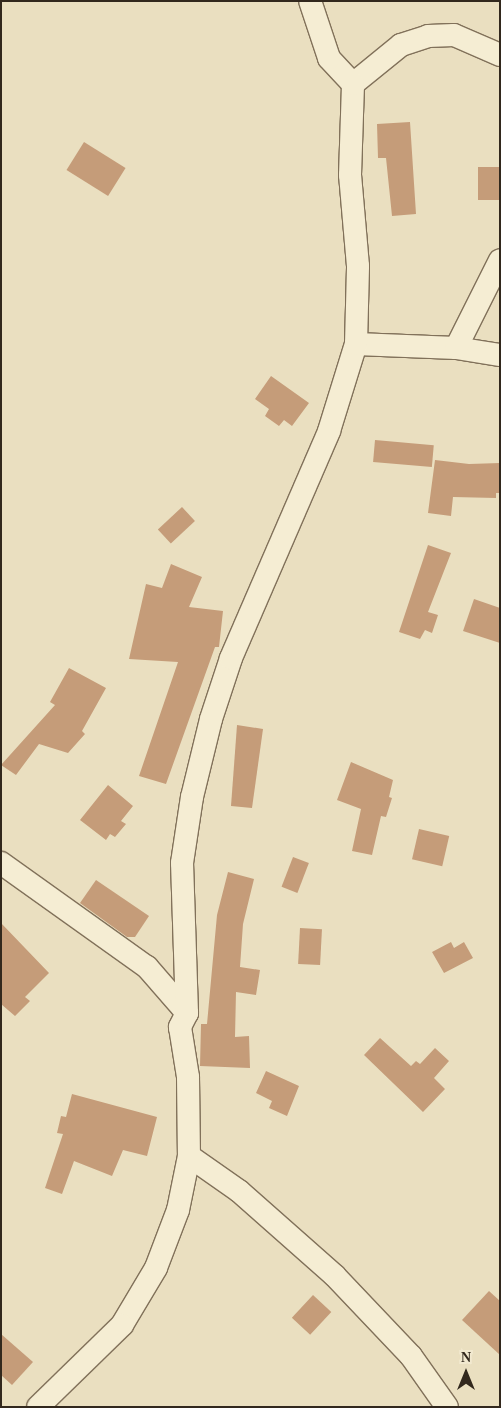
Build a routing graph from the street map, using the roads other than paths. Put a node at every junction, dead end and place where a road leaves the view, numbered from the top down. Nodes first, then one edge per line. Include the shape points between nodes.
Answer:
1 (310, 1) edge
2 (500, 55) edge
3 (353, 84) junction
4 (500, 260) edge
5 (356, 344) junction
6 (456, 348) junction
7 (500, 355) edge
8 (1, 863) edge
9 (187, 1013) junction
10 (189, 1156) junction
11 (38, 1407) edge
12 (447, 1407) edge

1 - 3 street via 329,58
2 - 3 street via 454,35 428,36 401,45
3 - 5 street via 350,175 358,266
4 - 6 street
5 - 6 street
5 - 9 street via 329,431 231,658 211,719 192,797 182,863
6 - 7 street
8 - 9 street via 147,967
9 - 10 street via 180,1027 188,1077
10 - 11 street via 178,1210 156,1268 127,1317 84,1366
10 - 12 street via 239,1192 335,1276 411,1356

